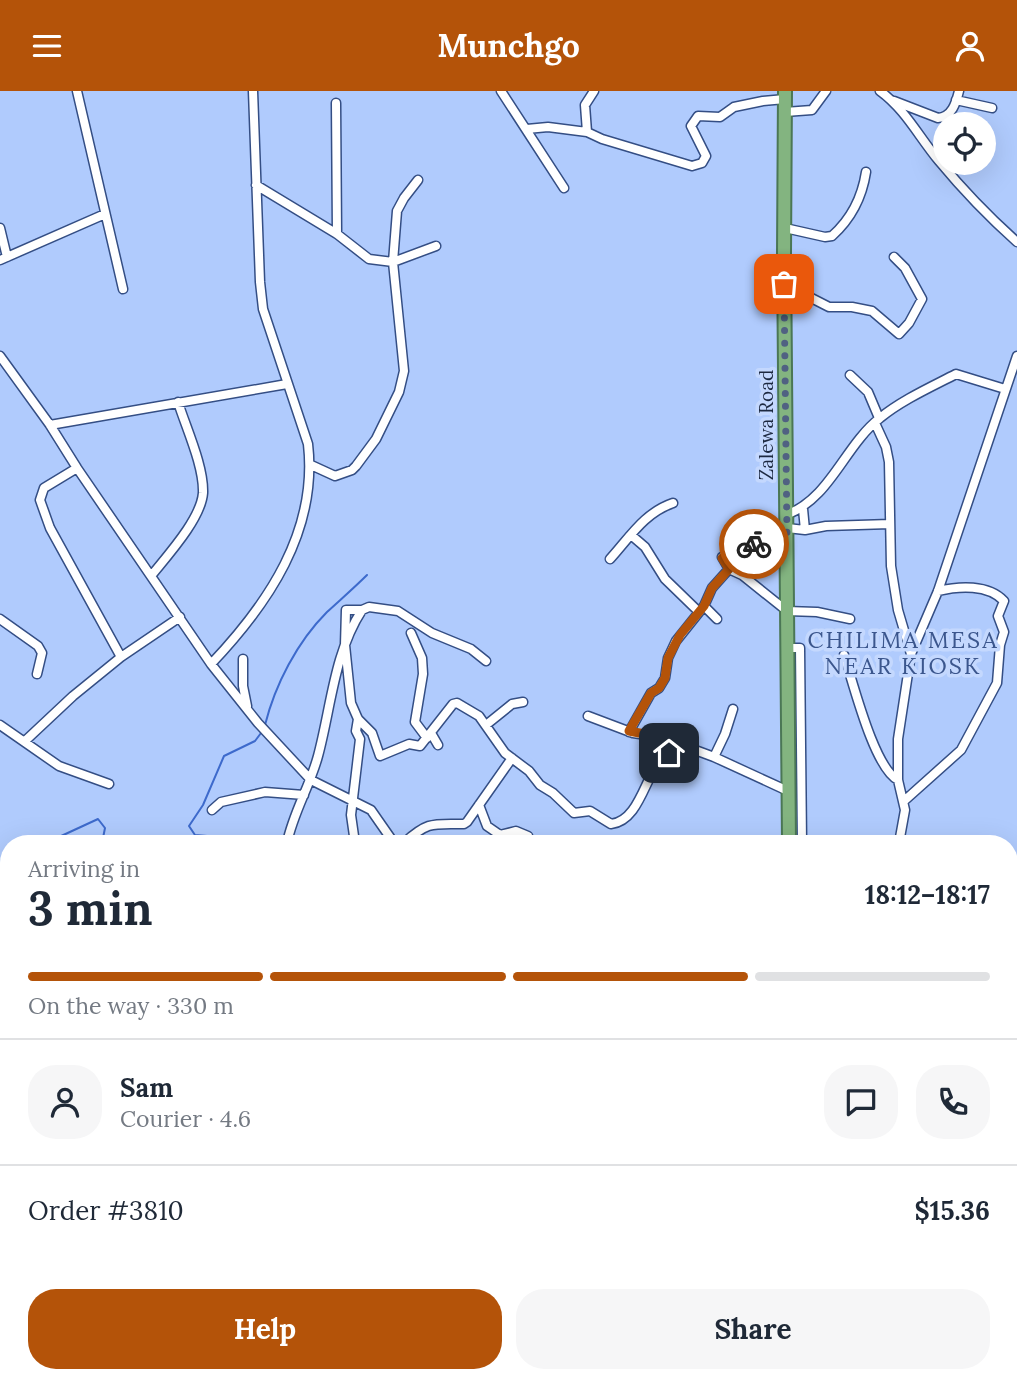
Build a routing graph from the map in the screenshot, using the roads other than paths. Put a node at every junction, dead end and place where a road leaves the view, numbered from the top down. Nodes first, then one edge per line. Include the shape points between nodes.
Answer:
1 (77, 91) edge
2 (253, 91) edge
3 (501, 91) edge
4 (594, 91) edge
5 (826, 91) edge
6 (880, 91) edge
7 (958, 91) edge
8 (893, 100) junction
9 (956, 100) junction
10 (785, 101) edge
11 (336, 103) dead end
12 (992, 108) dead end
13 (527, 129) junction
14 (587, 132) junction
15 (866, 172) dead end
16 (418, 180) dead end
17 (256, 185) junction
18 (564, 188) dead end
19 (105, 214) junction
20 (0, 228) edge
21 (785, 228) junction
22 (337, 234) junction
23 (1017, 242) edge
24 (436, 246) dead end
25 (894, 257) dead end
26 (3, 259) edge
27 (393, 262) junction
28 (784, 284) junction
29 (123, 289) dead end
30 (0, 356) edge
31 (1017, 356) edge
32 (850, 375) dead end
33 (287, 384) junction
34 (1005, 389) junction
35 (178, 402) junction
36 (877, 420) junction
37 (50, 425) junction
38 (311, 465) junction
39 (77, 468) junction
40 (673, 503) dead end
41 (803, 509) junction
42 (890, 524) junction
43 (787, 526) junction
44 (805, 530) junction
45 (631, 535) junction
46 (610, 559) dead end
47 (729, 569) junction
48 (151, 576) junction
49 (938, 590) junction
50 (701, 609) junction
51 (362, 610) junction
52 (787, 611) junction
53 (180, 617) junction
54 (0, 619) edge
55 (718, 619) dead end
56 (850, 619) dead end
57 (411, 633) dead end
58 (345, 645) junction
59 (786, 648) junction
60 (911, 654) junction
61 (844, 655) dead end
62 (121, 657) junction
63 (243, 659) dead end
64 (486, 661) dead end
65 (211, 664) junction
66 (37, 674) dead end
67 (523, 702) dead end
68 (247, 709) junction
69 (733, 709) dead end
70 (588, 716) dead end
71 (358, 719) junction
72 (0, 725) edge
73 (486, 725) junction
74 (629, 731) junction
75 (429, 736) junction
76 (25, 741) junction
77 (677, 743) junction
78 (438, 745) dead end
79 (715, 757) junction
80 (512, 758) junction
81 (898, 779) junction
82 (311, 780) junction
83 (109, 784) dead end
84 (788, 791) junction
85 (303, 795) junction
86 (352, 799) junction
87 (904, 801) junction
88 (479, 805) junction
89 (212, 810) dead end
90 (290, 835) edge
91 (354, 835) edge
92 (388, 835) edge
93 (414, 835) edge
94 (495, 835) edge
95 (508, 835) edge
96 (526, 835) edge
97 (791, 835) edge
98 (802, 835) edge
99 (901, 835) edge

1 - 19 street
2 - 17 street
3 - 13 street
4 - 14 street via 585,105
5 - 10 street via 812,110
6 - 8 street
7 - 9 street
8 - 9 street via 944,118
8 - 23 street via 984,213
9 - 12 street
10 - 14 street via 734,107 720,117 698,116 691,126 706,156 692,166
10 - 21 highway, Zalewa Road
11 - 22 street
13 - 14 street
13 - 18 street
15 - 21 street via 853,211 832,236
16 - 27 street via 397,211
17 - 22 street
17 - 33 street via 263,309
19 - 26 street
19 - 29 street
20 - 26 street
21 - 28 highway, Zalewa Road
22 - 27 street via 369,259
24 - 27 street
25 - 28 street via 922,299 899,334 872,311 829,307
27 - 38 street via 404,361 399,392 376,439 352,470 335,476
28 - 43 highway, Zalewa Road
30 - 37 street
31 - 34 street
32 - 36 street via 868,392
33 - 35 street
33 - 38 street
34 - 36 street via 956,374
34 - 49 street
35 - 37 street
35 - 48 street via 200,469 203,494 195,517
36 - 41 street
36 - 42 street via 889,462
37 - 39 street
38 - 65 street via 305,507 288,561 261,606
39 - 48 street
39 - 62 street via 44,488 40,501 50,528
40 - 45 street via 648,516
41 - 43 street
41 - 44 street
42 - 44 street
42 - 60 street via 898,610
43 - 44 street
43 - 47 street via 722,558
43 - 52 highway, Zalewa Road
45 - 46 street
45 - 50 street via 645,547 665,579
47 - 50 street
47 - 52 street
48 - 53 street
49 - 60 street
49 - 87 street via 970,587 997,594 1004,601 998,616 1004,632 999,675 965,745
50 - 55 street
50 - 74 street via 676,641 665,678
51 - 58 street
51 - 58 street via 346,610
51 - 64 street via 398,611
52 - 56 street
52 - 59 highway, Zalewa Road
53 - 62 street
53 - 65 street
54 - 66 street via 38,646 42,653
57 - 75 street via 422,658 423,674 415,722
58 - 71 street via 351,703
58 - 82 street
59 - 84 highway, Zalewa Road
59 - 98 street via 800,648
60 - 81 street via 898,739
61 - 81 street via 873,743 888,772
62 - 76 street
63 - 68 street
65 - 68 street
67 - 73 street via 512,704
68 - 82 street
69 - 79 street
70 - 74 street
71 - 75 street via 369,728 380,756 408,744 417,747
71 - 86 street
72 - 76 street
73 - 75 street via 455,702
73 - 80 street
74 - 77 street
75 - 78 street
76 - 83 street via 59,766
77 - 79 street
77 - 80 street via 662,757 631,811 611,824 590,811 579,814 568,809
79 - 84 street
80 - 88 street
81 - 87 street
82 - 85 street
82 - 86 street
84 - 97 highway, Zalewa Road
85 - 89 street via 265,792 221,802
85 - 90 street
86 - 91 street
86 - 92 street via 371,810
87 - 99 street
88 - 93 street via 464,824 433,824
88 - 94 street
95 - 96 street via 516,831

